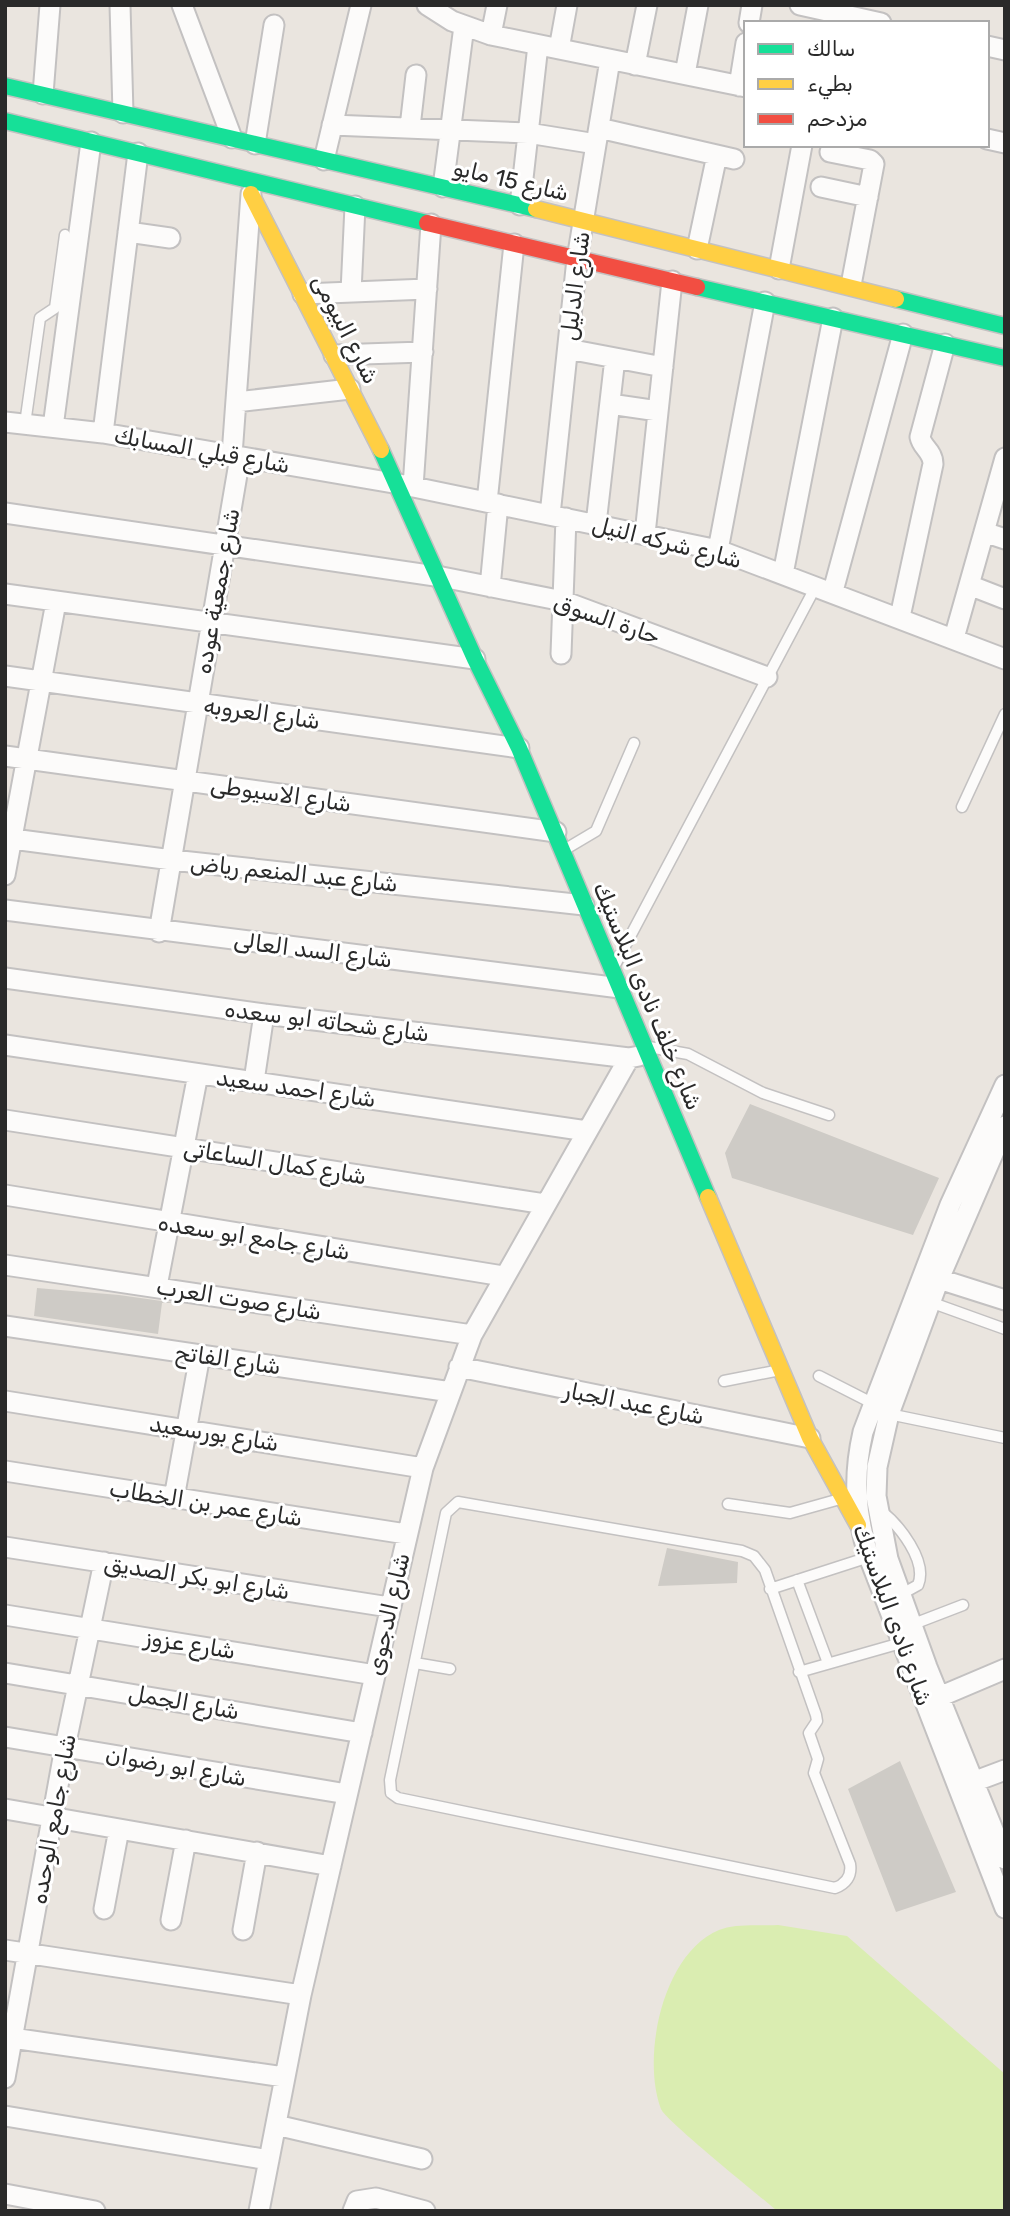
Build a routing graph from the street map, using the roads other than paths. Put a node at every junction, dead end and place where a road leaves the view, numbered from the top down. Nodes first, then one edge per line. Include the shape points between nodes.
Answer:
1 (50, 5) edge
2 (120, 5) edge
3 (182, 5) edge
4 (361, 5) edge
5 (497, 5) edge
6 (567, 5) edge
7 (648, 5) edge
8 (698, 5) edge
9 (430, 6) edge
10 (808, 12) edge
11 (866, 21) edge
12 (274, 25) dead end
13 (464, 26) junction
14 (491, 35) junction
15 (538, 46) junction
16 (559, 49) junction
17 (610, 60) junction
18 (635, 65) junction
19 (744, 65) edge
20 (416, 75) dead end
21 (685, 75) junction
22 (5, 86) edge
23 (742, 87) edge
24 (43, 94) junction
25 (122, 113) junction
26 (5, 121) edge
27 (332, 125) junction
28 (410, 127) junction
29 (452, 129) junction
30 (528, 133) junction
31 (598, 136) junction
32 (232, 138) junction
33 (91, 142) junction
34 (255, 144) junction
35 (802, 147) edge
36 (830, 152) dead end
37 (138, 153) junction
38 (324, 160) junction
39 (443, 187) junction
40 (821, 187) dead end
41 (252, 188) junction
42 (868, 197) junction
43 (520, 205) junction
44 (355, 206) junction
45 (583, 220) junction
46 (431, 224) junction
47 (128, 232) junction
48 (65, 235) dead end
49 (170, 238) dead end
50 (514, 244) junction
51 (698, 249) junction
52 (577, 259) junction
53 (779, 269) junction
54 (672, 281) junction
55 (851, 285) junction
56 (427, 289) junction
57 (351, 292) junction
58 (303, 294) junction
59 (765, 302) junction
60 (833, 318) junction
61 (1005, 326) edge
62 (903, 334) junction
63 (945, 344) junction
64 (568, 349) junction
65 (422, 352) junction
66 (334, 355) junction
67 (615, 358) junction
68 (1005, 358) edge
69 (663, 367) junction
70 (350, 389) junction
71 (236, 402) junction
72 (610, 404) junction
73 (658, 411) junction
74 (5, 422) edge
75 (26, 424) junction
76 (53, 427) junction
77 (103, 433) junction
78 (236, 456) junction
79 (1004, 465) edge
80 (406, 485) junction
81 (493, 503) junction
82 (5, 513) edge
83 (558, 516) junction
84 (596, 524) junction
85 (984, 532) junction
86 (645, 534) junction
87 (1005, 539) edge
88 (224, 547) junction
89 (719, 550) junction
90 (783, 573) junction
91 (442, 577) junction
92 (969, 585) junction
93 (490, 587) junction
94 (825, 588) junction
95 (5, 594) edge
96 (1005, 600) edge
97 (563, 601) junction
98 (56, 602) junction
99 (900, 617) junction
100 (212, 625) junction
101 (954, 638) junction
102 (561, 654) dead end
103 (475, 659) junction
104 (1005, 659) edge
105 (5, 676) edge
106 (767, 677) junction
107 (41, 681) junction
108 (198, 704) junction
109 (1005, 714) edge
110 (634, 743) dead end
111 (519, 748) junction
112 (5, 756) edge
113 (27, 759) junction
114 (185, 781) junction
115 (962, 807) dead end
116 (9, 838) edge
117 (560, 841) junction
118 (172, 860) junction
119 (5, 875) edge
120 (584, 905) junction
121 (5, 910) edge
122 (159, 932) junction
123 (613, 969) junction
124 (5, 978) edge
125 (620, 988) junction
126 (264, 1014) junction
127 (5, 1045) edge
128 (641, 1053) junction
129 (198, 1074) junction
130 (254, 1082) junction
131 (1005, 1085) edge
132 (829, 1115) dead end
133 (5, 1120) edge
134 (1004, 1128) edge
135 (587, 1131) junction
136 (184, 1147) junction
137 (5, 1195) edge
138 (545, 1204) junction
139 (169, 1223) junction
140 (5, 1265) edge
141 (503, 1276) junction
142 (939, 1279) junction
143 (157, 1286) junction
144 (1005, 1300) edge
145 (930, 1302) junction
146 (5, 1326) edge
147 (1005, 1329) edge
148 (472, 1335) junction
149 (200, 1355) junction
150 (459, 1367) junction
151 (781, 1370) junction
152 (819, 1376) dead end
153 (724, 1381) dead end
154 (451, 1392) junction
155 (5, 1401) edge
156 (881, 1409) junction
157 (187, 1428) junction
158 (810, 1438) junction
159 (1005, 1438) edge
160 (423, 1468) junction
161 (5, 1471) edge
162 (174, 1498) junction
163 (843, 1498) junction
164 (728, 1504) dead end
165 (858, 1525) junction
166 (406, 1534) junction
167 (5, 1547) edge
168 (869, 1557) junction
169 (104, 1562) junction
170 (797, 1580) junction
171 (770, 1588) junction
172 (963, 1605) dead end
173 (389, 1607) junction
174 (5, 1615) edge
175 (911, 1625) junction
176 (90, 1628) junction
177 (901, 1643) junction
178 (415, 1663) junction
179 (828, 1663) junction
180 (450, 1669) dead end
181 (1005, 1669) edge
182 (799, 1672) junction
183 (5, 1673) edge
184 (375, 1675) junction
185 (79, 1684) junction
186 (939, 1697) junction
187 (362, 1733) junction
188 (5, 1737) edge
189 (65, 1747) junction
190 (1005, 1770) edge
191 (973, 1782) junction
192 (347, 1794) junction
193 (5, 1809) edge
194 (52, 1817) junction
195 (119, 1829) junction
196 (186, 1840) junction
197 (257, 1852) junction
198 (1005, 1859) edge
199 (331, 1866) junction
200 (1005, 1908) edge
201 (104, 1909) dead end
202 (171, 1920) dead end
203 (243, 1930) dead end
204 (5, 1950) edge
205 (28, 1954) junction
206 (301, 1995) junction
207 (9, 2038) edge
208 (284, 2077) junction
209 (5, 2078) edge
210 (5, 2116) edge
211 (276, 2125) junction
212 (422, 2159) dead end
213 (269, 2160) junction
214 (5, 2194) edge
215 (354, 2208) edge
216 (95, 2211) edge
217 (259, 2211) edge
218 (425, 2211) edge

1 - 24 street
2 - 25 street
3 - 32 street
4 - 27 street
5 - 14 street
6 - 16 street
7 - 18 street
8 - 21 street
9 - 13 street
10 - 11 street
12 - 34 street
13 - 14 street
13 - 29 street
14 - 15 street
15 - 16 street
15 - 30 street
16 - 17 street
17 - 18 street
17 - 31 street, شارع الدليل
18 - 21 street
19 - 23 street
20 - 28 street
21 - 23 street
22 - 24 main road, شارع 15 مايو
24 - 25 main road, شارع 15 مايو
25 - 32 main road, شارع 15 مايو
26 - 33 main road
27 - 28 street
27 - 38 street
28 - 29 street
29 - 30 street
29 - 39 street
30 - 31 street
30 - 43 street
31 - 45 street, شارع الدليل
31 - 51 street via 726,157
32 - 34 main road, شارع 15 مايو
33 - 37 main road
33 - 76 street
34 - 38 main road, شارع 15 مايو
35 - 53 street
36 - 42 street via 873,162
37 - 41 main road
37 - 47 street
38 - 39 main road, شارع 15 مايو
39 - 43 main road, شارع 15 مايو
40 - 42 street
41 - 44 main road
41 - 58 main road, شارع البيومى
41 - 71 street, شارع جمعية عوده
42 - 55 street
43 - 45 main road, شارع 15 مايو
44 - 46 main road
44 - 57 street
45 - 51 main road, شارع 15 مايو
45 - 52 street, شارع الدليل
46 - 50 main road
46 - 56 street
47 - 49 street
47 - 77 street
48 - 75 lane via 55,308 40,318
50 - 52 main road
50 - 81 street
51 - 53 main road, شارع 15 مايو
52 - 54 main road
52 - 64 street, شارع الدليل
53 - 55 main road, شارع 15 مايو
54 - 59 main road
54 - 69 street
55 - 61 main road, شارع 15 مايو
56 - 57 street
56 - 65 street
57 - 58 street
58 - 66 main road, شارع البيومى
59 - 60 main road
59 - 89 street
60 - 62 main road
60 - 90 street
62 - 63 main road
62 - 94 street
63 - 68 main road
63 - 99 street via 920,436 933,464
64 - 67 street
64 - 83 street, شارع الدليل
65 - 66 street
65 - 80 street
66 - 70 main road, شارع البيومى
67 - 69 street
67 - 72 street
69 - 73 street
70 - 71 street
70 - 80 main road, شارع البيومى
71 - 78 street, شارع جمعية عوده
72 - 73 street
72 - 84 street
73 - 86 street
74 - 75 street, شارع قبلي المسابك
75 - 76 street, شارع قبلي المسابك
76 - 77 street, شارع قبلي المسابك
77 - 78 street, شارع قبلي المسابك
78 - 80 street, شارع قبلي المسابك
78 - 88 street, شارع جمعية عوده
79 - 85 street
80 - 81 street, شارع شركه النيل
80 - 91 main road, شارع خلف نادى البلاستيك
81 - 83 street, شارع شركه النيل
81 - 93 street
82 - 88 street, حارة السوق
83 - 84 street, شارع شركه النيل
83 - 97 street, شارع الدليل
84 - 86 street, شارع شركه النيل
85 - 87 street
85 - 92 street
86 - 89 street, شارع شركه النيل
88 - 91 street, حارة السوق
88 - 100 street, شارع جمعية عوده
89 - 90 street, شارع شركه النيل
90 - 94 street, شارع شركه النيل
91 - 93 street, حارة السوق
91 - 103 main road, شارع خلف نادى البلاستيك
92 - 96 street
92 - 101 street
93 - 97 street, حارة السوق
94 - 99 street, شارع شركه النيل
94 - 106 lane
95 - 98 street
97 - 102 street, شارع الدليل
97 - 106 street, حارة السوق
98 - 100 street
98 - 107 street
99 - 101 street, شارع شركه النيل
100 - 103 street
100 - 108 street, شارع جمعية عوده
101 - 104 street, شارع شركه النيل
103 - 111 main road, شارع خلف نادى البلاستيك
105 - 107 street, شارع العروبه
106 - 123 lane
107 - 108 street, شارع العروبه
107 - 113 street
108 - 111 street, شارع العروبه
108 - 114 street, شارع جمعية عوده
109 - 115 lane
110 - 117 lane via 596,831
111 - 117 main road, شارع خلف نادى البلاستيك
112 - 113 street, شارع الاسيوطى
113 - 114 street, شارع الاسيوطى
113 - 116 street
114 - 117 street, شارع الاسيوطى
114 - 118 street, شارع جمعية عوده
116 - 118 street, شارع عبد المنعم رياض
116 - 119 street
117 - 120 main road, شارع خلف نادى البلاستيك
118 - 120 street, شارع عبد المنعم رياض
118 - 122 street, شارع جمعية عوده
120 - 123 main road, شارع خلف نادى البلاستيك
121 - 122 street, شارع السد العالى
122 - 125 street, شارع السد العالى
123 - 125 main road, شارع خلف نادى البلاستيك
124 - 126 street, شارع شحاته ابو سعده
125 - 128 main road, شارع خلف نادى البلاستيك
126 - 128 street, شارع شحاته ابو سعده
126 - 130 street
127 - 129 street, شارع احمد سعيد
128 - 132 lane via 688,1054 763,1093
128 - 135 street, شارع الدجوى
128 - 151 main road, شارع خلف نادى البلاستيك
129 - 130 street, شارع احمد سعيد
129 - 136 street
130 - 135 street, شارع احمد سعيد
131 - 156 street, شارع نادى البلاستيك via 950,1205
133 - 136 street, شارع كمال الساعاتى
134 - 142 street, شارع نادى البلاستيك
135 - 138 street, شارع الدجوى
136 - 138 street, شارع كمال الساعاتى
136 - 139 street
137 - 139 street, شارع جامع ابو سعده
138 - 141 street, شارع الدجوى
139 - 141 street, شارع جامع ابو سعده
139 - 143 street
140 - 143 street, شارع صوت العرب
141 - 148 street, شارع الدجوى
142 - 144 street
142 - 145 street, شارع نادى البلاستيك
143 - 148 street, شارع صوت العرب
145 - 147 lane
145 - 156 street, شارع نادى البلاستيك
146 - 149 street, شارع الفاتح
148 - 150 street, شارع الدجوى
149 - 154 street, شارع الفاتح
149 - 157 street
150 - 154 street, شارع الدجوى
150 - 158 street, شارع عبد الجبار
151 - 153 lane
151 - 158 main road, شارع خلف نادى البلاستيك
152 - 156 lane
154 - 160 street, شارع الدجوى
155 - 157 street, شارع بورسعيد
156 - 159 lane
156 - 165 street, شارع نادى البلاستيك via 856,1462
156 - 175 street, شارع نادى البلاستيك via 877,1508 888,1559
157 - 160 street, شارع بورسعيد
157 - 162 street
158 - 163 main road, شارع خلف نادى البلاستيك
160 - 166 street, شارع الدجوى
161 - 162 street, شارع عمر بن الخطاب
162 - 166 street, شارع عمر بن الخطاب
163 - 164 lane via 790,1513
163 - 165 main road, شارع خلف نادى البلاستيك
165 - 168 street, شارع نادى البلاستيك
166 - 173 street, شارع الدجوى
167 - 169 street, شارع ابو بكر الصديق
168 - 170 lane
168 - 177 street, شارع نادى البلاستيك
169 - 173 street, شارع ابو بكر الصديق
169 - 176 street, شارع جامع الوحده
170 - 171 lane
170 - 179 lane
171 - 178 lane via 758,1560 742,1551 458,1502 446,1513
171 - 182 lane
172 - 175 lane
173 - 184 street, شارع الدجوى
174 - 176 street, شارع عزوز
175 - 186 street, شارع نادى البلاستيك
176 - 184 street, شارع عزوز
176 - 185 street, شارع جامع الوحده
177 - 179 lane
177 - 200 street, شارع نادى البلاستيك
178 - 180 lane
178 - 182 lane via 389,1785 398,1798 835,1888 848,1880 850,1864 814,1773 818,1759 808,1733 817,1718
179 - 182 lane
181 - 186 street
183 - 185 street, شارع الجمل
184 - 187 street, شارع الدجوى
185 - 187 street, شارع الجمل
185 - 189 street, شارع جامع الوحده
186 - 191 street, شارع نادى البلاستيك
187 - 192 street, شارع الدجوى
188 - 189 street, شارع ابو رضوان
189 - 192 street, شارع ابو رضوان
189 - 194 street, شارع جامع الوحده
190 - 191 street
191 - 198 street, شارع نادى البلاستيك
192 - 199 street, شارع الدجوى
193 - 194 street
194 - 195 street
194 - 205 street, شارع جامع الوحده
195 - 196 street
195 - 201 street
196 - 197 street
196 - 202 street
197 - 199 street
197 - 203 street
199 - 206 street, شارع الدجوى
204 - 205 street
205 - 206 street
205 - 207 street, شارع جامع الوحده
206 - 208 street, شارع الدجوى
207 - 208 street
207 - 209 street, شارع جامع الوحده
208 - 211 street, شارع الدجوى
210 - 213 street
211 - 212 street
211 - 213 street, شارع الدجوى
213 - 217 street, شارع الدجوى
214 - 216 street
215 - 218 street via 370,2197

